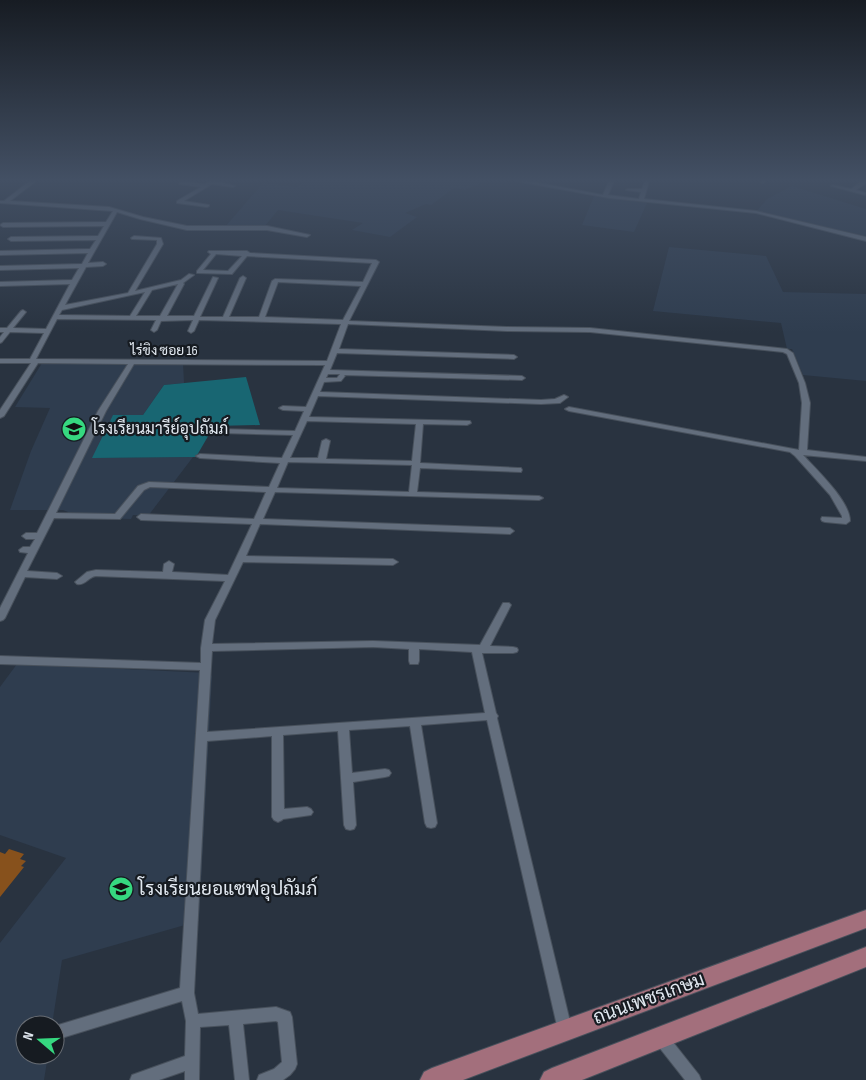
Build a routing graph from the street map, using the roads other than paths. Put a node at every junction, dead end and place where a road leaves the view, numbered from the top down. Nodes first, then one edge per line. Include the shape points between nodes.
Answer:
1 (104, 231) edge
2 (283, 231) edge
3 (838, 231) edge
4 (307, 235) dead end
5 (100, 238) junction
6 (134, 238) dead end
7 (866, 238) edge
8 (11, 239) dead end
9 (93, 251) junction
10 (213, 252) joint
11 (0, 253) edge
12 (247, 253) junction
13 (103, 264) dead end
14 (83, 266) junction
15 (0, 268) edge
16 (191, 276) dead end
17 (215, 278) dead end
18 (242, 278) dead end
19 (74, 282) junction
20 (0, 284) edge
21 (181, 284) dead end
22 (364, 284) junction
23 (149, 292) dead end
24 (130, 294) junction
25 (61, 308) junction
26 (22, 312) dead end
27 (56, 317) junction
28 (132, 318) junction
29 (161, 318) junction
30 (196, 319) junction
31 (225, 319) junction
32 (261, 319) junction
33 (345, 322) junction
34 (0, 330) edge
35 (8, 330) junction
36 (154, 330) dead end
37 (49, 331) junction
38 (191, 331) dead end
39 (0, 341) edge
40 (335, 351) junction
41 (514, 357) dead end
42 (0, 361) edge
43 (34, 361) junction
44 (132, 362) junction
45 (325, 372) junction
46 (342, 376) dead end
47 (522, 378) dead end
48 (315, 394) junction
49 (564, 397) dead end
50 (283, 408) dead end
51 (309, 409) junction
52 (569, 409) dead end
53 (0, 416) edge
54 (304, 419) junction
55 (420, 422) junction
56 (467, 423) dead end
57 (221, 431) dead end
58 (298, 433) junction
59 (326, 441) dead end
60 (800, 452) junction
61 (200, 456) dead end
62 (866, 459) edge
63 (286, 460) junction
64 (321, 461) junction
65 (416, 464) junction
66 (518, 470) dead end
67 (272, 489) junction
68 (413, 494) junction
69 (539, 498) dead end
70 (52, 515) junction
71 (141, 517) dead end
72 (825, 520) dead end
73 (256, 522) junction
74 (510, 531) dead end
75 (26, 536) dead end
76 (42, 536) junction
77 (23, 550) dead end
78 (34, 550) junction
79 (240, 559) junction
80 (393, 562) dead end
81 (169, 564) dead end
82 (22, 574) junction
83 (168, 575) junction
84 (57, 576) dead end
85 (231, 578) junction
86 (80, 582) dead end
87 (506, 604) dead end
88 (0, 618) edge
89 (414, 646) junction
90 (206, 648) junction
91 (480, 649) junction
92 (513, 650) dead end
93 (0, 660) edge
94 (414, 662) dead end
95 (205, 667) junction
96 (493, 716) junction
97 (415, 722) junction
98 (343, 727) junction
99 (276, 732) junction
100 (202, 737) junction
101 (385, 773) dead end
102 (347, 778) junction
103 (307, 812) dead end
104 (431, 823) dead end
105 (350, 825) dead end
106 (866, 919) edge
107 (866, 957) edge
108 (187, 993) junction
109 (235, 1018) junction
110 (193, 1022) junction
111 (65, 1030) edge
112 (566, 1030) junction
113 (660, 1037) junction
114 (193, 1061) junction
115 (138, 1080) edge
116 (192, 1080) edge
117 (242, 1080) edge
118 (264, 1080) edge
119 (432, 1080) edge
120 (552, 1080) edge
121 (693, 1080) edge

1 - 5 street
2 - 4 street
3 - 7 street
5 - 8 street
5 - 9 street
6 - 24 street via 159,239 160,244
9 - 11 street
9 - 14 street
10 - 12 street
10 - 12 street via 200,272 230,273
12 - 22 street via 375,262
13 - 14 street
14 - 15 street
14 - 19 street
16 - 24 street via 183,281
17 - 30 street
18 - 31 street
19 - 20 street
19 - 25 street
21 - 29 street
22 - 32 street via 274,281
22 - 33 street
23 - 28 street
24 - 25 street
25 - 27 street
26 - 35 street
27 - 28 street
27 - 37 street
28 - 29 street
29 - 30 street
29 - 36 street
30 - 31 street
30 - 38 street
31 - 32 street
32 - 33 street
33 - 40 street
33 - 60 street via 590,330 785,350 790,353 802,383 806,403
34 - 35 street
35 - 37 street
35 - 39 street
37 - 43 street
40 - 41 street
40 - 45 street
42 - 43 street, ไร่ขิง ซอย 16
43 - 44 street, ไร่ขิง ซอย 16
43 - 53 street
44 - 45 street, ไร่ขิง ซอย 16
44 - 70 street via 102,411
45 - 46 street via 338,380
45 - 47 street
45 - 48 street
48 - 49 street via 541,402
48 - 51 street
50 - 51 street
51 - 54 street
52 - 60 street
54 - 55 street
54 - 58 street
55 - 56 street
55 - 65 street
57 - 58 street
58 - 63 street
59 - 64 street
60 - 62 street
60 - 72 street via 834,494 846,516 846,521 842,522
61 - 63 street
63 - 64 street
63 - 67 street
64 - 65 street
65 - 66 street
65 - 68 street
67 - 68 street
67 - 70 street via 149,484 140,488 117,516
67 - 73 street
68 - 69 street
70 - 76 street
71 - 73 street
73 - 74 street
73 - 79 street
75 - 76 street
76 - 78 street
77 - 78 street
78 - 82 street
79 - 80 street
79 - 85 street
81 - 83 street
82 - 84 street
82 - 88 street
83 - 85 street
83 - 86 street via 96,573
85 - 90 street via 210,620
87 - 91 street
89 - 90 street via 349,644
89 - 91 street
89 - 94 street
90 - 95 street
91 - 92 street
91 - 96 street
93 - 95 street
95 - 100 street
96 - 97 street
96 - 112 street
97 - 98 street
97 - 104 street
98 - 99 street
98 - 102 street
99 - 100 street
99 - 103 street via 278,815
100 - 108 street
101 - 102 street
102 - 105 street
106 - 112 main road, ถนนเพชรเกษม
107 - 113 main road
108 - 110 street
108 - 111 street
109 - 110 street
109 - 117 street
109 - 118 street via 276,1014 285,1017 290,1064 282,1073
110 - 114 street
112 - 119 main road, ถนนเพชรเกษม
113 - 120 main road
113 - 121 street
114 - 115 street
114 - 116 street

